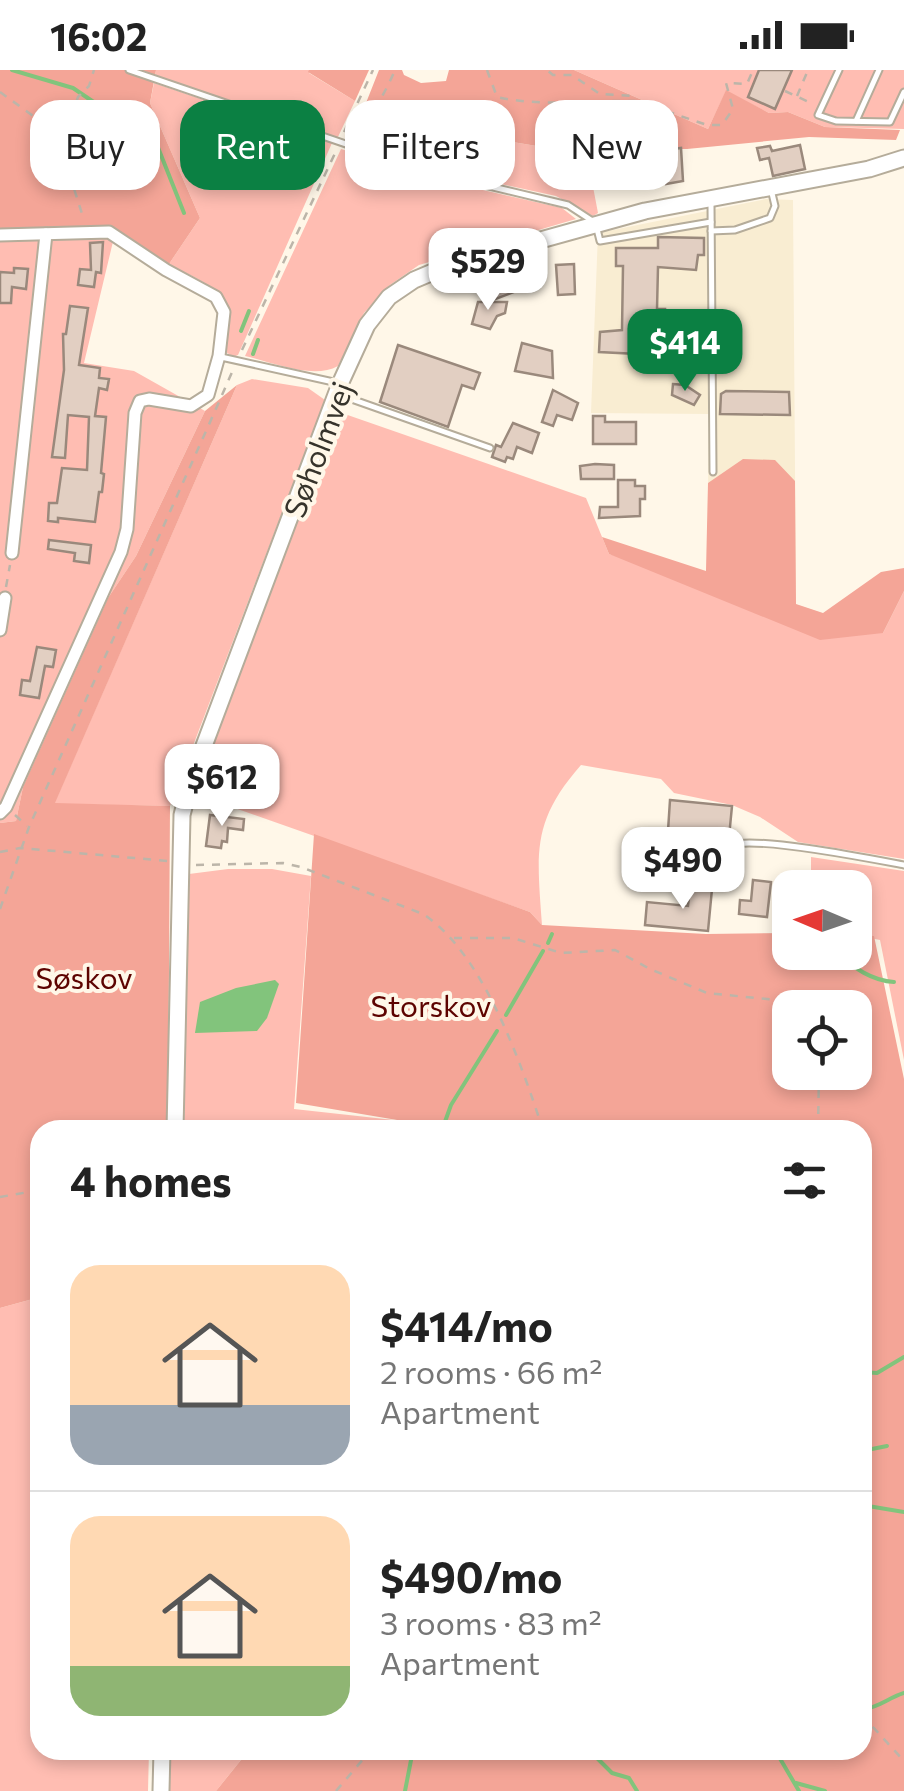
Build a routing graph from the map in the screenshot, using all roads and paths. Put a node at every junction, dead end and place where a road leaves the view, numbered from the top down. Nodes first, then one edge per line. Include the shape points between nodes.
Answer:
1 (94, 70) edge
2 (129, 70) edge
3 (373, 70) edge
4 (395, 70) edge
5 (487, 70) edge
6 (547, 70) edge
7 (753, 70) edge
8 (808, 70) edge
9 (839, 70) edge
10 (880, 70) edge
11 (785, 91) dead end
12 (0, 92) edge
13 (904, 92) edge
14 (797, 96) junction
15 (77, 100) edge
16 (377, 100) edge
17 (535, 100) edge
18 (635, 100) edge
19 (822, 107) junction
20 (30, 114) edge
21 (678, 116) edge
22 (856, 121) junction
23 (339, 143) junction
24 (345, 145) edge
25 (904, 158) edge
26 (771, 188) junction
27 (75, 190) edge
28 (505, 190) edge
29 (711, 201) junction
30 (711, 222) junction
31 (596, 224) junction
32 (88, 231) junction
33 (711, 231) junction
34 (46, 234) junction
35 (0, 235) edge
36 (218, 356) junction
37 (237, 362) junction
38 (339, 388) junction
39 (490, 448) dead end
40 (713, 472) dead end
41 (12, 554) joint
42 (4, 598) joint
43 (0, 630) edge
44 (3, 810) edge
45 (29, 828) junction
46 (20, 848) junction
47 (0, 852) edge
48 (179, 863) junction
49 (904, 865) edge
50 (694, 875) dead end
51 (0, 909) edge
52 (452, 938) junction
53 (772, 1000) edge
54 (819, 1090) edge
55 (175, 1120) edge
56 (540, 1120) edge
57 (818, 1120) edge
58 (30, 1192) edge
59 (0, 1197) edge
60 (872, 1727) edge
61 (162, 1760) edge
62 (362, 1760) edge
63 (904, 1761) edge
64 (161, 1791) edge
65 (336, 1791) edge

1 - 15 path
2 - 23 lane
3 - 23 path
4 - 16 path
5 - 17 path via 497,97
6 - 18 path via 572,75 600,94
7 - 21 path via 747,84 726,83 733,109 722,126
8 - 14 path
9 - 19 lane
10 - 22 lane
11 - 14 path
12 - 20 path
13 - 22 lane via 890,122
14 - 19 path
19 - 22 lane via 818,115
23 - 24 lane
23 - 37 path
25 - 26 street, Søholmvej
26 - 29 street, Søholmvej
26 - 33 lane via 770,218
27 - 32 path
28 - 31 lane via 568,205
29 - 30 lane
29 - 31 street, Søholmvej
30 - 31 lane via 600,240
30 - 33 lane
31 - 38 street, Søholmvej via 414,280 389,297 367,325
32 - 34 street
32 - 36 street via 121,238 216,297 224,312
33 - 40 lane
34 - 35 street
34 - 41 street
36 - 37 lane
36 - 44 street via 202,402 140,402 121,552
37 - 38 lane
37 - 45 path
38 - 39 lane
38 - 48 street, Søholmvej via 190,783
41 - 42 path
42 - 43 street
44 - 45 path
45 - 46 path
46 - 47 path
46 - 48 path
46 - 51 path
48 - 52 path via 301,867 423,914
48 - 55 street, Søholmvej
49 - 50 lane via 740,843 717,852
52 - 53 path via 514,938 561,953 615,950 706,993
52 - 56 path via 512,1039
54 - 57 path
58 - 59 path
60 - 63 path
61 - 64 street
62 - 65 path

